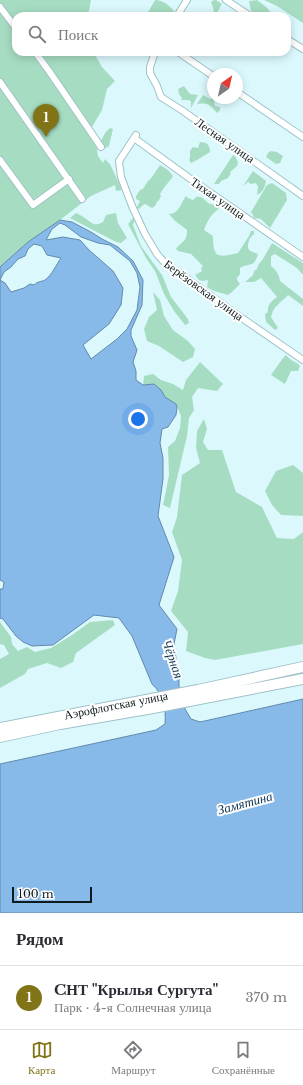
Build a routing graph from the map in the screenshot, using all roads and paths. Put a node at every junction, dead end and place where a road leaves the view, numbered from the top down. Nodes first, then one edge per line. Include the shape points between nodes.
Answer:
1 (187, 0) edge
2 (226, 0) edge
3 (0, 7) edge
4 (180, 12) edge
5 (244, 12) edge
6 (12, 23) edge
7 (291, 42) edge
8 (303, 49) edge
9 (38, 56) edge
10 (154, 56) edge
11 (184, 56) edge
12 (207, 72) edge
13 (0, 82) edge
14 (243, 96) edge
15 (135, 136) joint
16 (303, 137) edge
17 (101, 147) dead end
18 (0, 160) edge
19 (69, 179) junction
20 (303, 196) edge
21 (82, 199) dead end
22 (303, 257) edge
23 (303, 360) edge
24 (303, 667) edge
25 (303, 679) edge
26 (199, 694) junction
27 (152, 703) junction
28 (0, 728) edge
29 (0, 737) edge

1 - 4 street
2 - 5 street
3 - 6 street
7 - 8 street
9 - 17 street
10 - 20 street, Лесная улица via 150,73 161,97
11 - 12 street
13 - 19 street
14 - 16 street
15 - 22 street, Тихая улица via 192,180
15 - 23 street, Берёзовская улица via 119,161 121,177 145,234 157,254 164,262
18 - 19 street via 32,205
19 - 21 street
24 - 26 main road, Аэрофлотская улица
25 - 26 main road, Аэрофлотская улица
26 - 27 main road, Аэрофлотская улица
27 - 28 main road, Аэрофлотская улица
27 - 29 main road, Аэрофлотская улица

